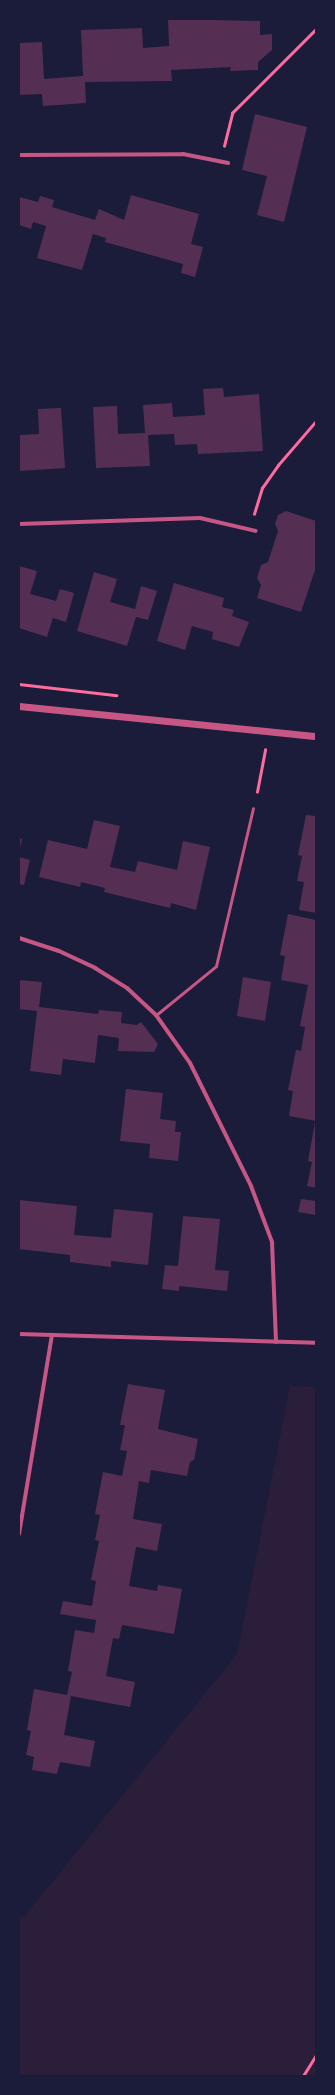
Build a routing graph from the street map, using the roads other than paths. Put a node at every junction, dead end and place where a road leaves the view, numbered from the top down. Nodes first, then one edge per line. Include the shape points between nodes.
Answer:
1 (19, 155) edge
2 (228, 164) dead end
3 (19, 524) edge
4 (256, 531) dead end
5 (19, 706) edge
6 (316, 736) edge
7 (254, 808) road end
8 (19, 938) edge
9 (156, 1015) junction
10 (19, 1334) edge
11 (52, 1335) junction
12 (276, 1342) junction
13 (316, 1343) edge
14 (19, 1534) edge

1 - 2 street via 184,154
3 - 4 street via 200,518
5 - 6 street
7 - 9 lane via 216,966
8 - 9 street via 59,950 95,968 126,988
9 - 12 street via 190,1064 252,1186 272,1242
10 - 11 street
11 - 12 street
11 - 14 street
12 - 13 street

